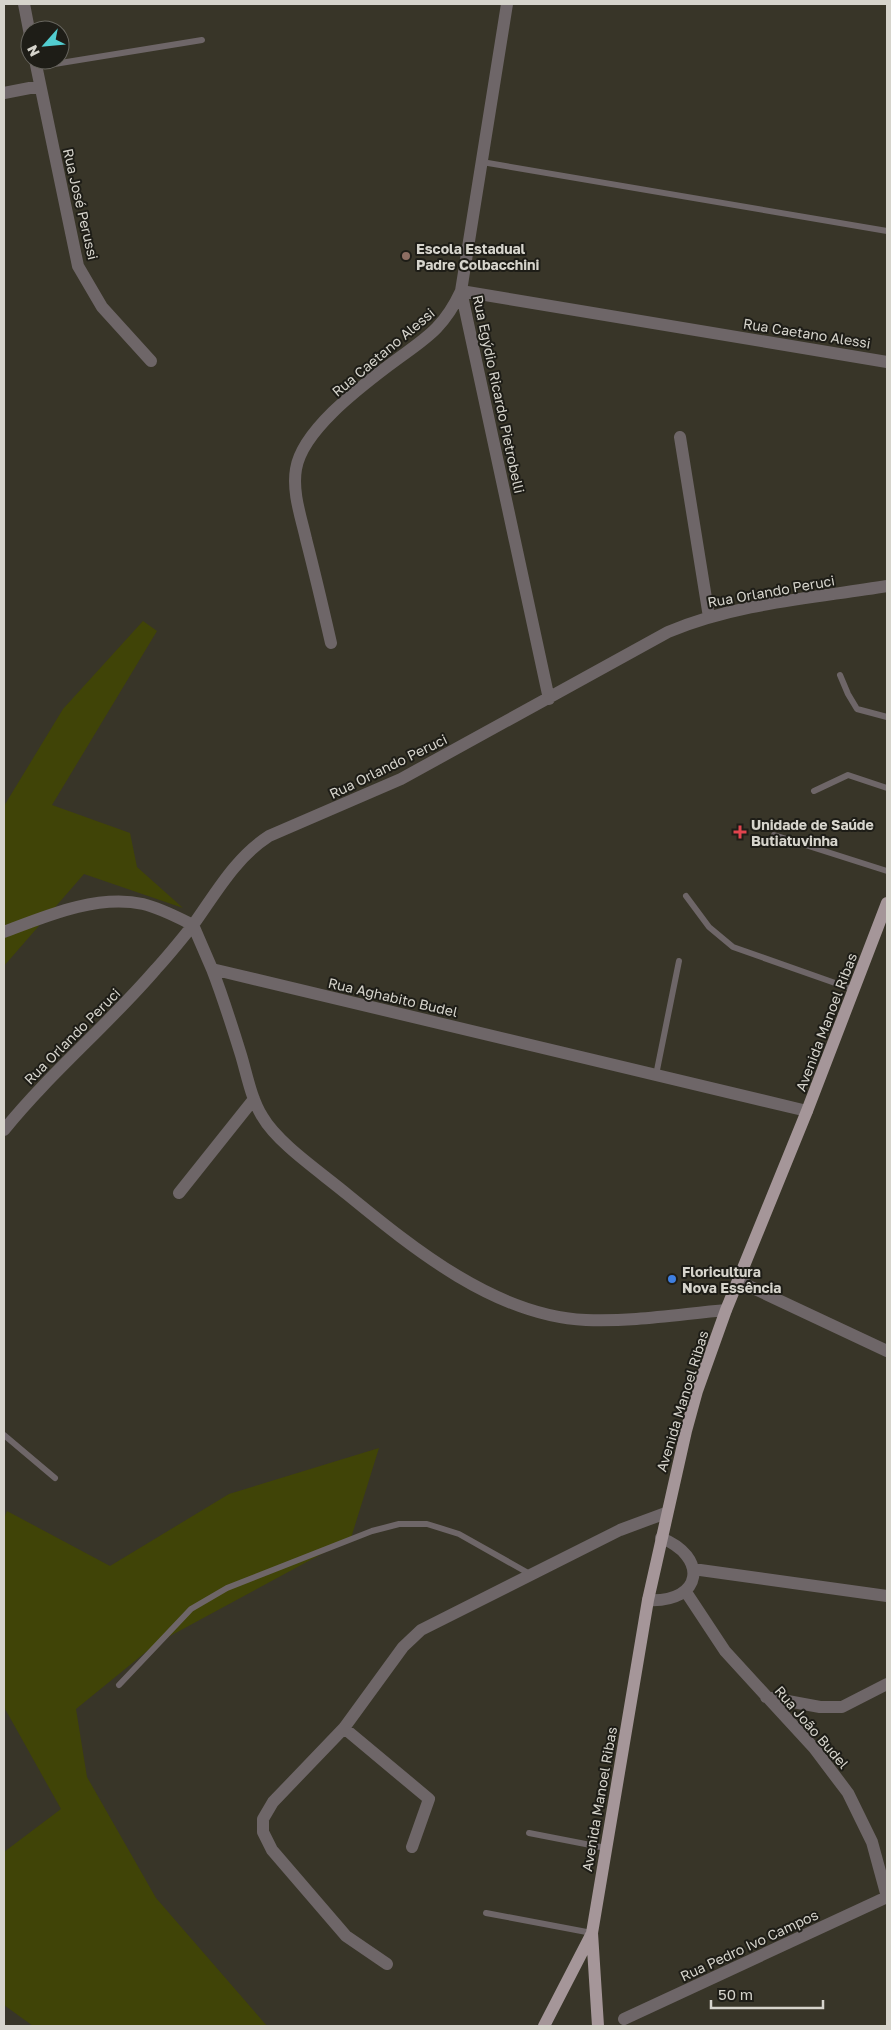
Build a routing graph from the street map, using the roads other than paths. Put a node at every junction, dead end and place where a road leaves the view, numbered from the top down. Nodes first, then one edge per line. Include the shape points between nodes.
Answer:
1 (24, 4) edge
2 (507, 4) edge
3 (27, 20) edge
4 (202, 40) dead end
5 (70, 59) edge
6 (37, 70) edge
7 (40, 86) junction
8 (4, 93) edge
9 (482, 162) junction
10 (887, 231) edge
11 (461, 291) junction
12 (151, 361) dead end
13 (887, 362) edge
14 (680, 437) dead end
15 (887, 586) edge
16 (709, 616) junction
17 (331, 643) dead end
18 (840, 675) dead end
19 (549, 699) junction
20 (887, 717) edge
21 (887, 788) edge
22 (814, 791) dead end
23 (774, 835) dead end
24 (887, 871) edge
25 (686, 896) dead end
26 (887, 904) edge
27 (193, 925) junction
28 (4, 932) edge
29 (679, 961) dead end
30 (212, 969) junction
31 (855, 990) junction
32 (656, 1075) junction
33 (254, 1099) junction
34 (807, 1111) junction
35 (4, 1130) edge
36 (179, 1193) dead end
37 (738, 1281) junction
38 (726, 1310) junction
39 (887, 1351) edge
40 (4, 1435) edge
41 (55, 1478) dead end
42 (666, 1513) junction
43 (661, 1538) junction
44 (693, 1569) junction
45 (532, 1575) junction
46 (686, 1592) junction
47 (887, 1596) edge
48 (648, 1600) junction
49 (887, 1684) edge
50 (119, 1686) dead end
51 (766, 1697) junction
52 (344, 1728) junction
53 (530, 1833) dead end
54 (412, 1847) dead end
55 (606, 1848) junction
56 (887, 1897) edge
57 (486, 1913) dead end
58 (592, 1933) junction
59 (387, 1964) dead end
60 (624, 2019) dead end
61 (544, 2026) edge
62 (598, 2026) edge

1 - 3 street
2 - 9 street, Rua Egýdio Ricardo Pietrobelli
4 - 5 lane
6 - 7 street, Rua José Perussi
7 - 8 street
7 - 12 street, Rua José Perussi via 78,266 102,306
9 - 10 lane
9 - 11 street, Rua Egýdio Ricardo Pietrobelli
11 - 13 street, Rua Caetano Alessi
11 - 17 street, Rua Caetano Alessi via 444,322 328,418 302,450 296,468 298,504
11 - 19 street, Rua Egýdio Ricardo Pietrobelli
14 - 16 street
15 - 16 street, Rua Orlando Peruci
16 - 19 street, Rua Orlando Peruci via 668,632
18 - 20 lane via 857,709
19 - 27 street, Rua Orlando Peruci via 401,779 269,836 255,845 226,877
21 - 22 lane via 848,775
23 - 24 lane
25 - 31 lane via 709,927 733,947
26 - 31 main road, Avenida Manoel Ribas
27 - 28 street via 150,906 123,902 85,906
27 - 30 street
27 - 35 street, Rua Orlando Peruci via 133,995
29 - 32 lane
30 - 32 street, Rua Aghabito Budel
30 - 33 street
31 - 34 main road, Avenida Manoel Ribas
32 - 34 street, Rua Aghabito Budel
33 - 36 street
33 - 38 street via 268,1126 279,1137 389,1228 461,1278 494,1294 539,1312 584,1320
34 - 37 main road, Avenida Manoel Ribas
37 - 38 main road, Avenida Manoel Ribas
37 - 39 street
38 - 42 main road, Avenida Manoel Ribas via 697,1391
40 - 41 lane
42 - 43 main road, Avenida Manoel Ribas
42 - 45 street via 620,1530
43 - 44 street via 680,1548 691,1561
43 - 48 main road, Avenida Manoel Ribas
44 - 46 street
44 - 47 street
45 - 50 lane via 459,1534 427,1524 399,1524 372,1531 227,1588 191,1609
45 - 52 street via 421,1630 403,1646
46 - 48 street via 671,1599
46 - 51 street, Rua João Budel via 725,1651
48 - 55 main road, Avenida Manoel Ribas
49 - 51 street via 842,1706 820,1707
51 - 56 street, Rua João Budel via 814,1748 848,1794 872,1842
52 - 54 street via 429,1799
52 - 59 street via 273,1802 263,1819 263,1832 272,1850 346,1936
53 - 55 lane
55 - 58 main road, Avenida Manoel Ribas
56 - 60 street, Rua Pedro Ivo Campos
57 - 58 lane
58 - 61 main road, Avenida Manoel Ribas
58 - 62 main road, Avenida Manoel Ribas

